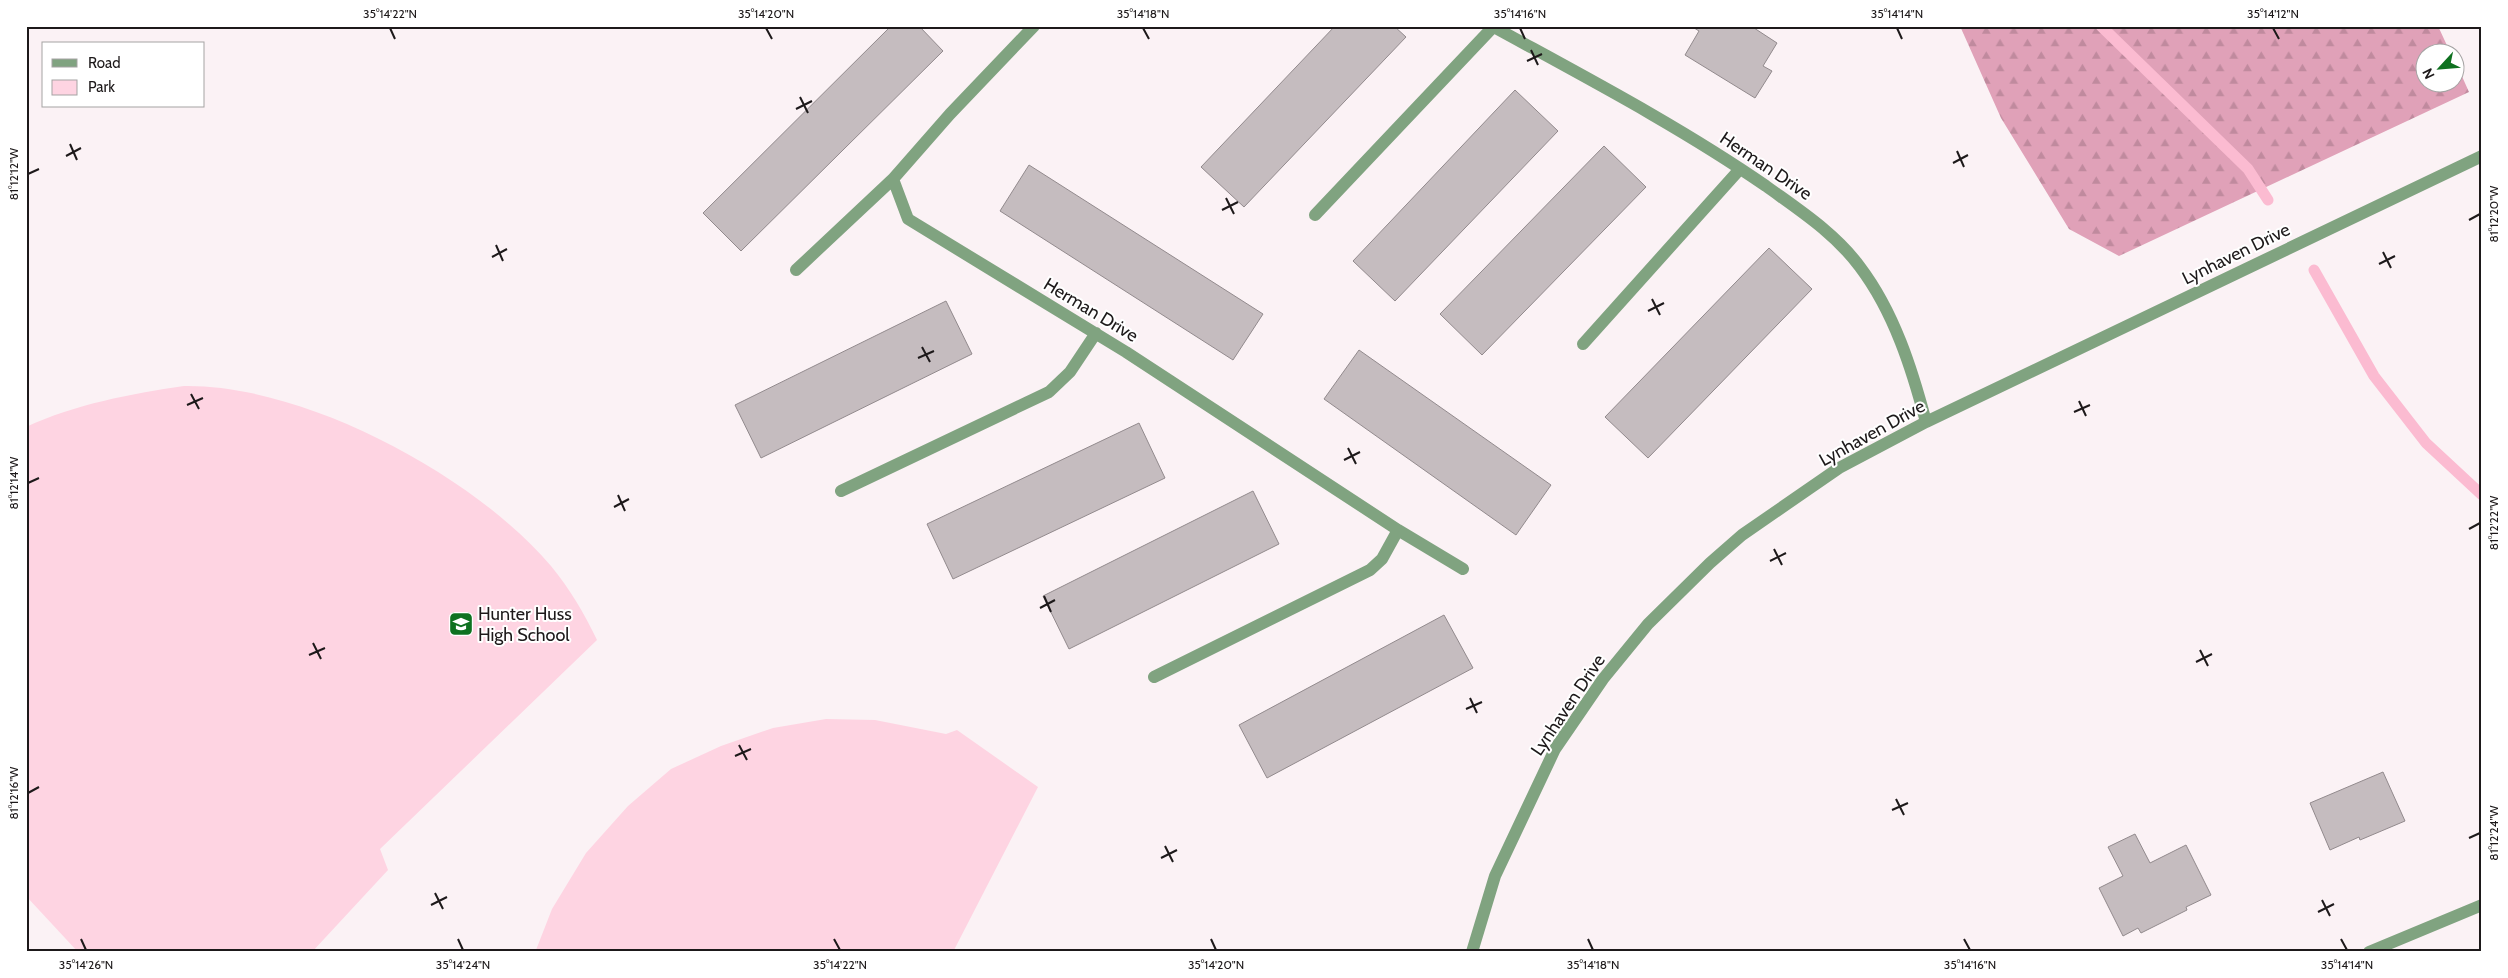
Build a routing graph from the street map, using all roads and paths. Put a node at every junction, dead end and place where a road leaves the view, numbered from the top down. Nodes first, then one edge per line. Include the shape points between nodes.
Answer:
1 (1034, 26) edge
2 (1492, 26) edge
3 (2482, 156) edge
4 (1740, 169) junction
5 (894, 179) junction
6 (1314, 215) dead end
7 (796, 270) dead end
8 (1096, 333) junction
9 (1583, 344) dead end
10 (1926, 422) junction
11 (841, 491) dead end
12 (1398, 530) junction
13 (1463, 570) dead end
14 (1154, 677) dead end
15 (2482, 905) edge
16 (1472, 952) edge
17 (2369, 952) edge

1 - 5 street via 950,114
2 - 4 street, Herman Drive via 1603,86
2 - 6 street
3 - 10 street, Lynhaven Drive
4 - 9 street
4 - 10 street, Herman Drive via 1814,220 1860,267 1885,306 1915,379
5 - 7 street
5 - 8 street, Herman Drive via 908,219
8 - 11 street via 1070,372 1049,392
8 - 12 street, Herman Drive
10 - 16 street, Lynhaven Drive via 1839,468 1742,536 1710,562 1648,624 1555,749 1495,876
12 - 13 street, Herman Drive
12 - 14 street via 1382,559 1370,570
15 - 17 street

